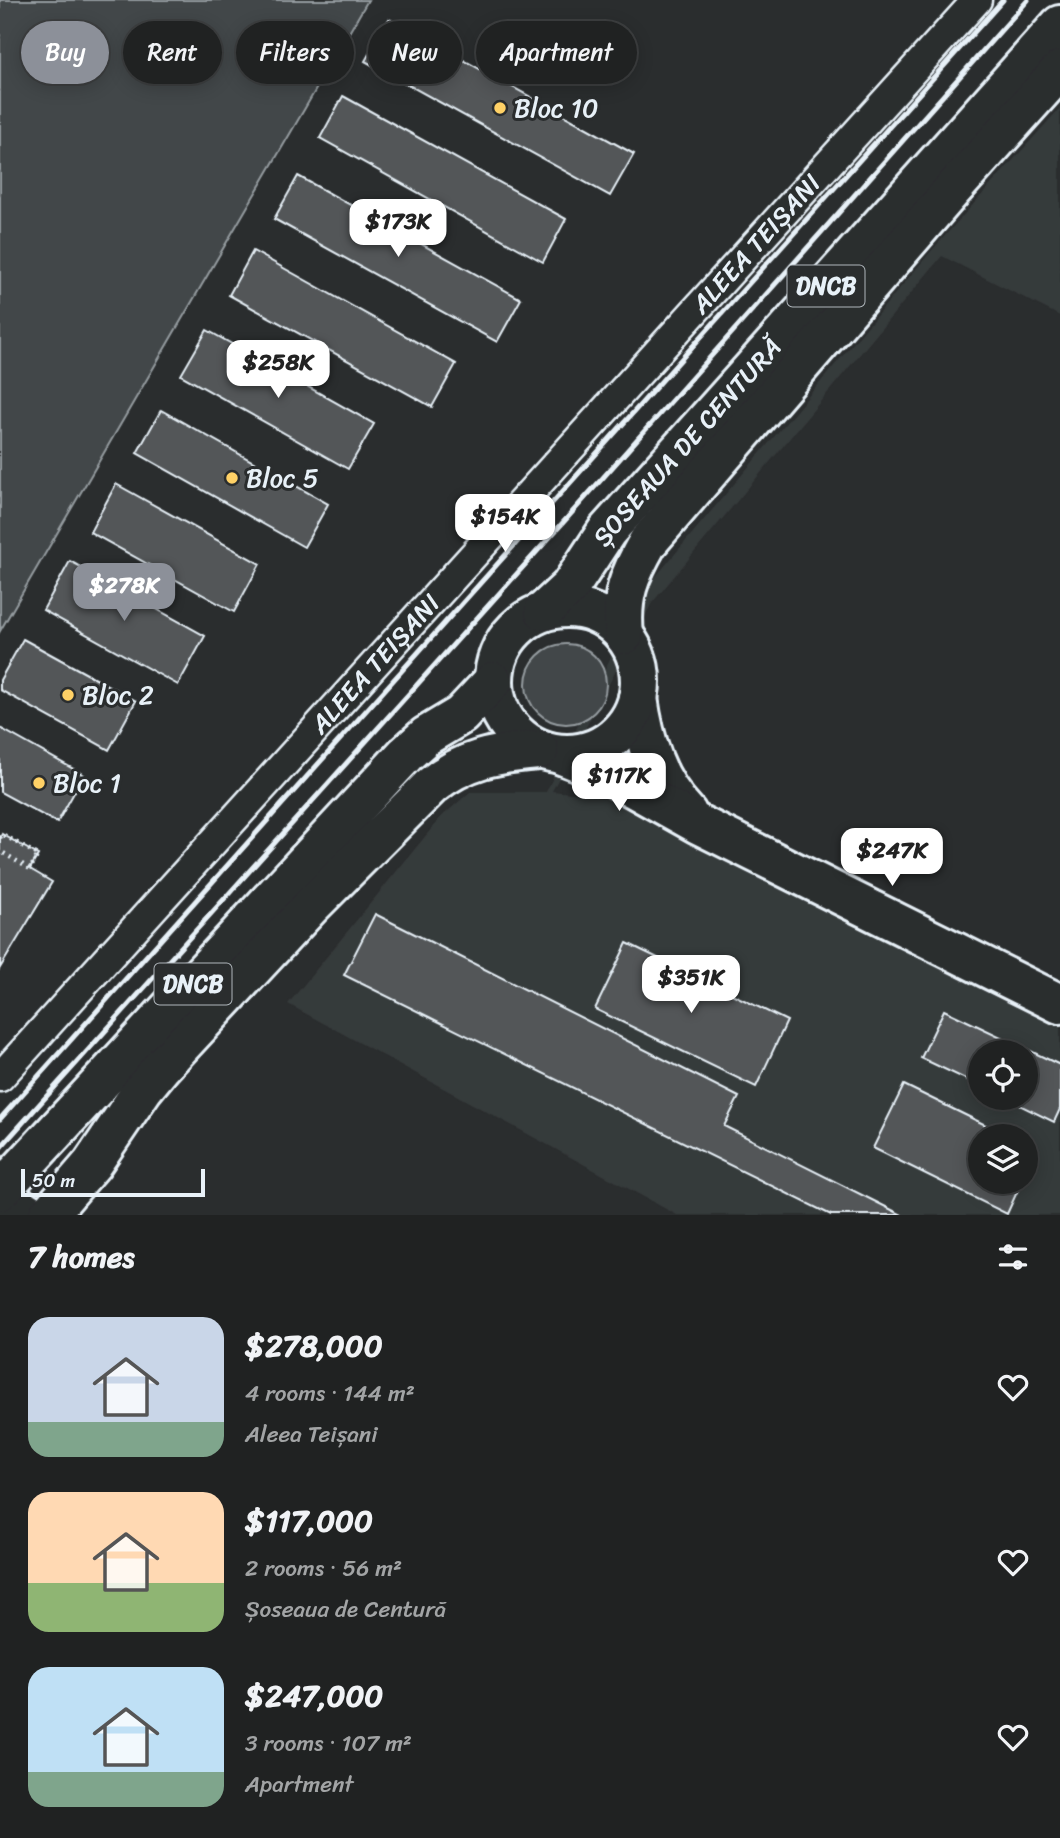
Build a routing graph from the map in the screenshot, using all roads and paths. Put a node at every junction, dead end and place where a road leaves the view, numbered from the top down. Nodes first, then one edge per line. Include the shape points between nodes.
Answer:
1 (977, 0) edge
2 (1060, 25) edge
3 (1060, 70) edge
4 (544, 611) junction
5 (624, 635) junction
6 (493, 681) junction
7 (638, 698) junction
8 (551, 752) junction
9 (698, 824) junction
10 (0, 838) edge
11 (0, 851) edge
12 (1060, 1004) edge
13 (0, 1077) edge
14 (0, 1193) edge
15 (33, 1215) edge
16 (48, 1215) edge

1 - 13 street, ALEEA TEIȘANI
2 - 4 main road, ȘOSEAUA DE CENTURĂ / DNCB via 607,531 570,587
3 - 5 main road, ȘOSEAUA DE CENTURĂ / DNCB via 648,542 625,590
4 - 5 main road, DNCB via 579,608 611,623
4 - 6 main road, DNCB via 527,619 502,646
5 - 7 main road, DNCB via 640,676
6 - 8 main road, DNCB via 496,703 506,722 520,738
6 - 14 main road, DNCB via 461,715 406,754
7 - 8 main road, DNCB via 619,733 583,753
7 - 9 main road via 655,765 681,807
8 - 9 main road via 627,783
8 - 16 main road, DNCB via 481,758 431,786 162,1066 92,1164
9 - 12 main road
10 - 11 path via 2,834 38,856 30,869
14 - 15 main road

